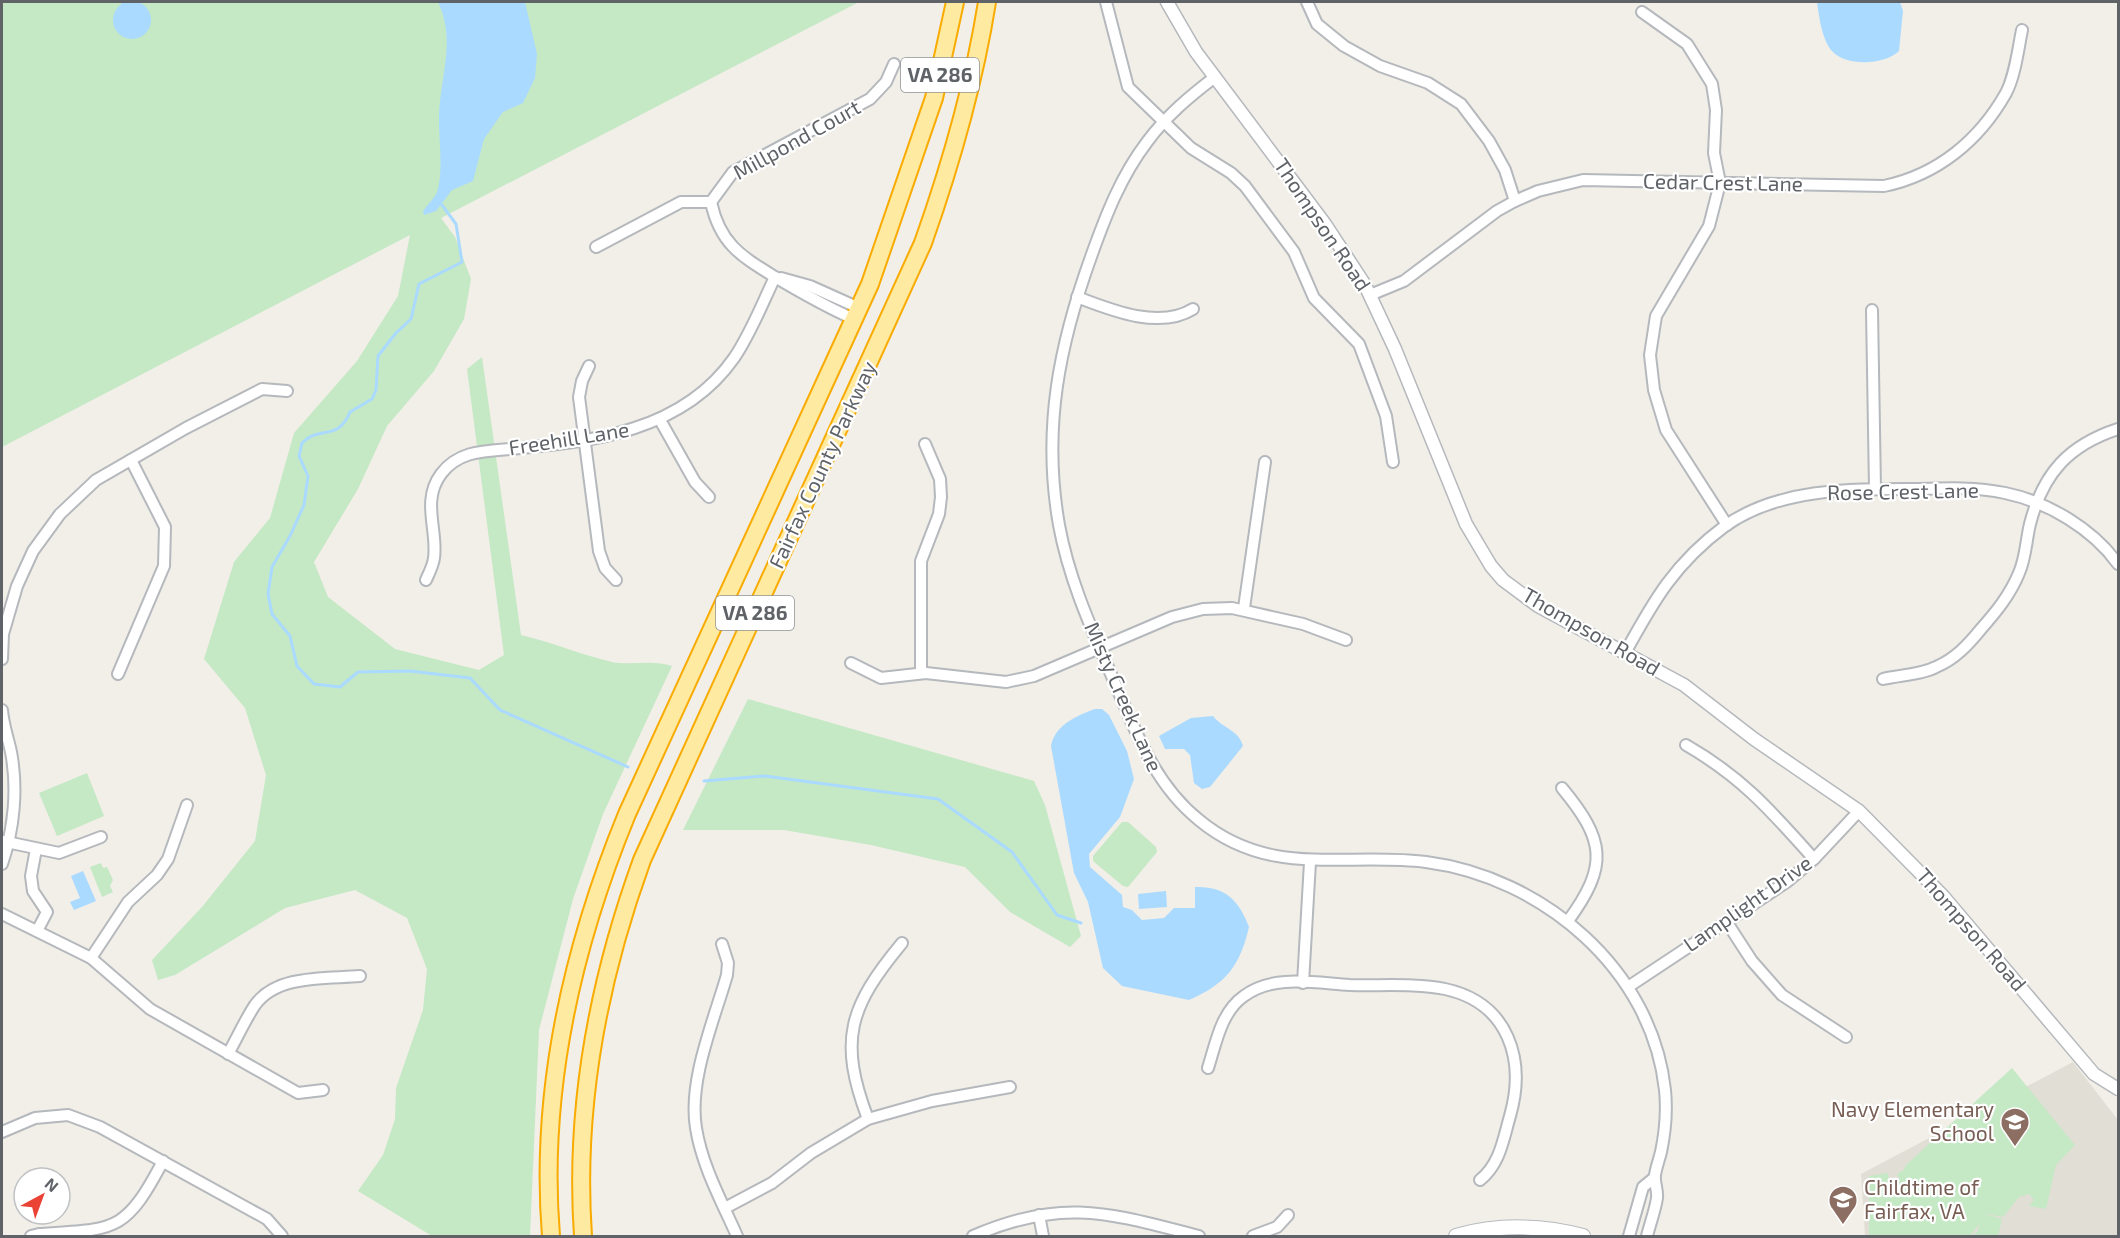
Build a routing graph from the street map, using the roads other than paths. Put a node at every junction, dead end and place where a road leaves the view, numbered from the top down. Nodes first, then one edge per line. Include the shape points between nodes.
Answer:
1 (955, 2) edge
2 (987, 2) edge
3 (1107, 2) edge
4 (1167, 2) edge
5 (1307, 2) edge
6 (1642, 12) dead end
7 (2022, 30) dead end
8 (894, 64) dead end
9 (1215, 77) junction
10 (1162, 123) junction
11 (1720, 183) junction
12 (1515, 201) junction
13 (711, 202) junction
14 (596, 247) dead end
15 (775, 277) junction
16 (1370, 295) junction
17 (1077, 297) junction
18 (1193, 309) dead end
19 (1872, 310) dead end
20 (857, 314) junction
21 (589, 366) dead end
22 (287, 391) dead end
23 (660, 420) junction
24 (2118, 429) edge
25 (585, 440) junction
26 (925, 444) dead end
27 (131, 460) junction
28 (1265, 462) dead end
29 (1393, 462) dead end
30 (1875, 489) junction
31 (708, 497) dead end
32 (2037, 504) junction
33 (1727, 525) junction
34 (2118, 564) edge
35 (426, 580) dead end
36 (616, 580) dead end
37 (1244, 608) junction
38 (2, 633) edge
39 (1346, 640) dead end
40 (1100, 648) junction
41 (1625, 653) junction
42 (2, 659) edge
43 (850, 663) dead end
44 (921, 673) junction
45 (118, 674) dead end
46 (1882, 679) dead end
47 (2, 710) edge
48 (1686, 745) dead end
49 (1562, 788) dead end
50 (187, 805) dead end
51 (1859, 811) junction
52 (101, 837) dead end
53 (5, 842) edge
54 (36, 849) junction
55 (1814, 859) junction
56 (1310, 861) junction
57 (2, 864) edge
58 (2, 914) edge
59 (1568, 921) junction
60 (1726, 921) junction
61 (37, 931) junction
62 (902, 943) dead end
63 (722, 944) dead end
64 (91, 958) junction
65 (360, 976) dead end
66 (1303, 983) junction
67 (1628, 987) junction
68 (1846, 1037) dead end
69 (228, 1054) junction
70 (1208, 1068) dead end
71 (1010, 1088) dead end
72 (2118, 1089) edge
73 (323, 1090) dead end
74 (868, 1119) junction
75 (2, 1132) edge
76 (163, 1161) junction
77 (1654, 1178) junction
78 (1480, 1180) dead end
79 (724, 1208) junction
80 (1039, 1215) junction
81 (1288, 1215) dead end
82 (31, 1236) edge
83 (282, 1236) edge
84 (551, 1236) edge
85 (583, 1236) edge
86 (737, 1236) edge
87 (974, 1236) edge
88 (1043, 1236) edge
89 (1199, 1236) edge
90 (1253, 1236) edge
91 (1456, 1236) edge
92 (1583, 1236) edge
93 (1629, 1236) edge
94 (1647, 1236) edge

1 - 20 highway, Fairfax County Parkway / VA 286 via 922,138 891,231
2 - 85 highway, Fairfax County Parkway / VA 286 via 956,143 923,243 642,860 621,920 599,1004 585,1093 580,1169
3 - 10 street via 1123,76 1128,87
4 - 9 street, Thompson Road
5 - 12 street via 1317,24 1344,46 1380,66 1428,83 1461,104 1489,141 1505,170
6 - 11 street via 1687,44 1712,84 1716,110 1714,153
7 - 11 street, Cedar Crest Lane via 2007,92 1979,132 1932,170 1909,181 1884,186
8 - 13 street, Millpond Court via 886,82 870,99 734,172
9 - 10 street, Misty Creek Lane
9 - 16 street, Thompson Road via 1325,224
10 - 17 street, Misty Creek Lane via 1116,192
10 - 29 street via 1245,186 1294,252 1314,298 1354,337 1386,416
11 - 12 street, Cedar Crest Lane via 1583,180
11 - 33 street via 1709,226 1656,316 1650,355 1654,390 1666,430
12 - 16 street, Cedar Crest Lane via 1404,281
13 - 14 street via 681,202
13 - 15 street via 731,245 745,259
15 - 20 street via 810,286
15 - 23 street, Freehill Lane via 752,328 726,369 690,402
16 - 41 street, Thompson Road via 1466,524 1491,566 1538,606
17 - 18 street via 1126,313 1164,318
17 - 40 street, Misty Creek Lane via 1056,377 1053,470 1059,526 1071,574
19 - 30 street
20 - 84 highway, Fairfax County Parkway / VA 286 via 627,814 593,903 571,982 558,1050 548,1173
21 - 25 street via 579,397
22 - 27 street via 262,389
23 - 25 street, Freehill Lane
23 - 31 street via 695,482
24 - 32 street via 2079,447 2055,468
25 - 35 street, Freehill Lane via 478,451 446,468 435,484 430,505 435,558
25 - 36 street via 600,560
26 - 44 street via 940,479 941,497 939,514 921,561
27 - 38 street via 96,480 60,514 29,560
27 - 45 street via 165,527 164,566
28 - 37 street
30 - 32 street, Rose Crest Lane via 1959,488 2006,493
30 - 33 street, Rose Crest Lane via 1826,491 1770,504
32 - 34 street, Rose Crest Lane via 2092,536
32 - 46 street via 2020,571 2009,595 1966,647 1934,669
33 - 41 street, Rose Crest Lane via 1670,577
37 - 39 street
37 - 40 street via 1203,609 1183,614
38 - 42 street
40 - 44 street via 1034,676 1006,682
40 - 56 street, Misty Creek Lane via 1153,768 1181,805 1232,841 1264,854
41 - 51 street, Thompson Road via 1692,690 1754,739
43 - 44 street via 881,678
47 - 53 street via 15,801
48 - 55 street via 1715,761 1750,789
49 - 59 street via 1589,822 1597,854 1589,891
50 - 64 street via 168,859 123,910
51 - 55 street, Lamplight Drive
51 - 72 street, Thompson Road via 1943,896 2094,1074
52 - 54 street via 59,853
53 - 54 street
53 - 57 street
54 - 61 street via 31,876 33,891 47,912
55 - 60 street, Lamplight Drive via 1788,881
56 - 59 street, Misty Creek Lane via 1398,860 1450,866 1499,881
56 - 66 street
58 - 61 street
59 - 67 street, Misty Creek Lane
60 - 67 street, Lamplight Drive
60 - 68 street via 1752,961 1782,995
61 - 64 street
62 - 74 street via 869,985 852,1031 852,1072
63 - 79 street via 727,975 694,1108 700,1149
64 - 69 street via 150,1009
65 - 69 street via 294,982 273,989 256,1003
66 - 70 street via 1269,984 1239,999 1225,1018
66 - 78 street via 1444,989 1474,1000 1493,1015 1510,1041 1517,1084 1498,1158
67 - 77 street, Misty Creek Lane via 1655,1043 1665,1090 1664,1132
69 - 73 street via 298,1093
71 - 74 street via 932,1101
74 - 79 street via 772,1183
75 - 76 street via 35,1118 68,1115 100,1126
76 - 82 street via 142,1200 123,1219 88,1232
76 - 83 street via 267,1219
77 - 93 street, Misty Creek Lane via 1643,1187
77 - 94 street, Misty Creek Lane via 1658,1194
79 - 86 street
80 - 87 street via 1004,1223
80 - 88 street
80 - 89 street via 1071,1211 1116,1215
81 - 90 street via 1277,1227
91 - 92 main road via 1520,1228

